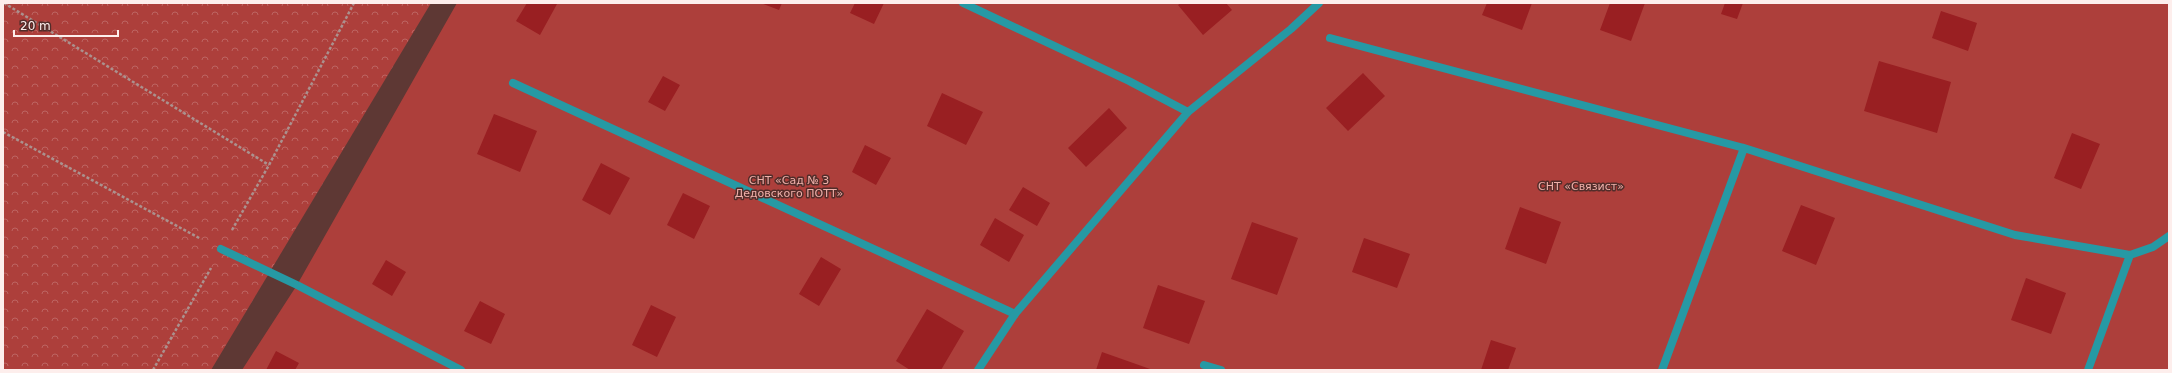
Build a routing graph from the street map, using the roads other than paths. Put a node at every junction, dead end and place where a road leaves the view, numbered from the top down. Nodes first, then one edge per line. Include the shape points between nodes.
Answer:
1 (963, 3) edge
2 (1319, 3) edge
3 (1330, 38) dead end
4 (513, 84) dead end
5 (1188, 112) junction
6 (1744, 148) junction
7 (2169, 236) edge
8 (221, 249) road end
9 (2130, 255) junction
10 (1015, 314) junction
11 (1204, 365) dead end
12 (461, 370) edge
13 (978, 370) edge
14 (1221, 370) edge
15 (1662, 370) edge
16 (2088, 370) edge

1 - 5 street via 1129,81
2 - 5 street via 1291,29
3 - 6 street
4 - 10 street
5 - 10 street
6 - 9 street via 2014,235
6 - 15 street
7 - 9 street via 2153,247
8 - 12 street via 297,285
9 - 16 street
10 - 13 street
11 - 14 street

